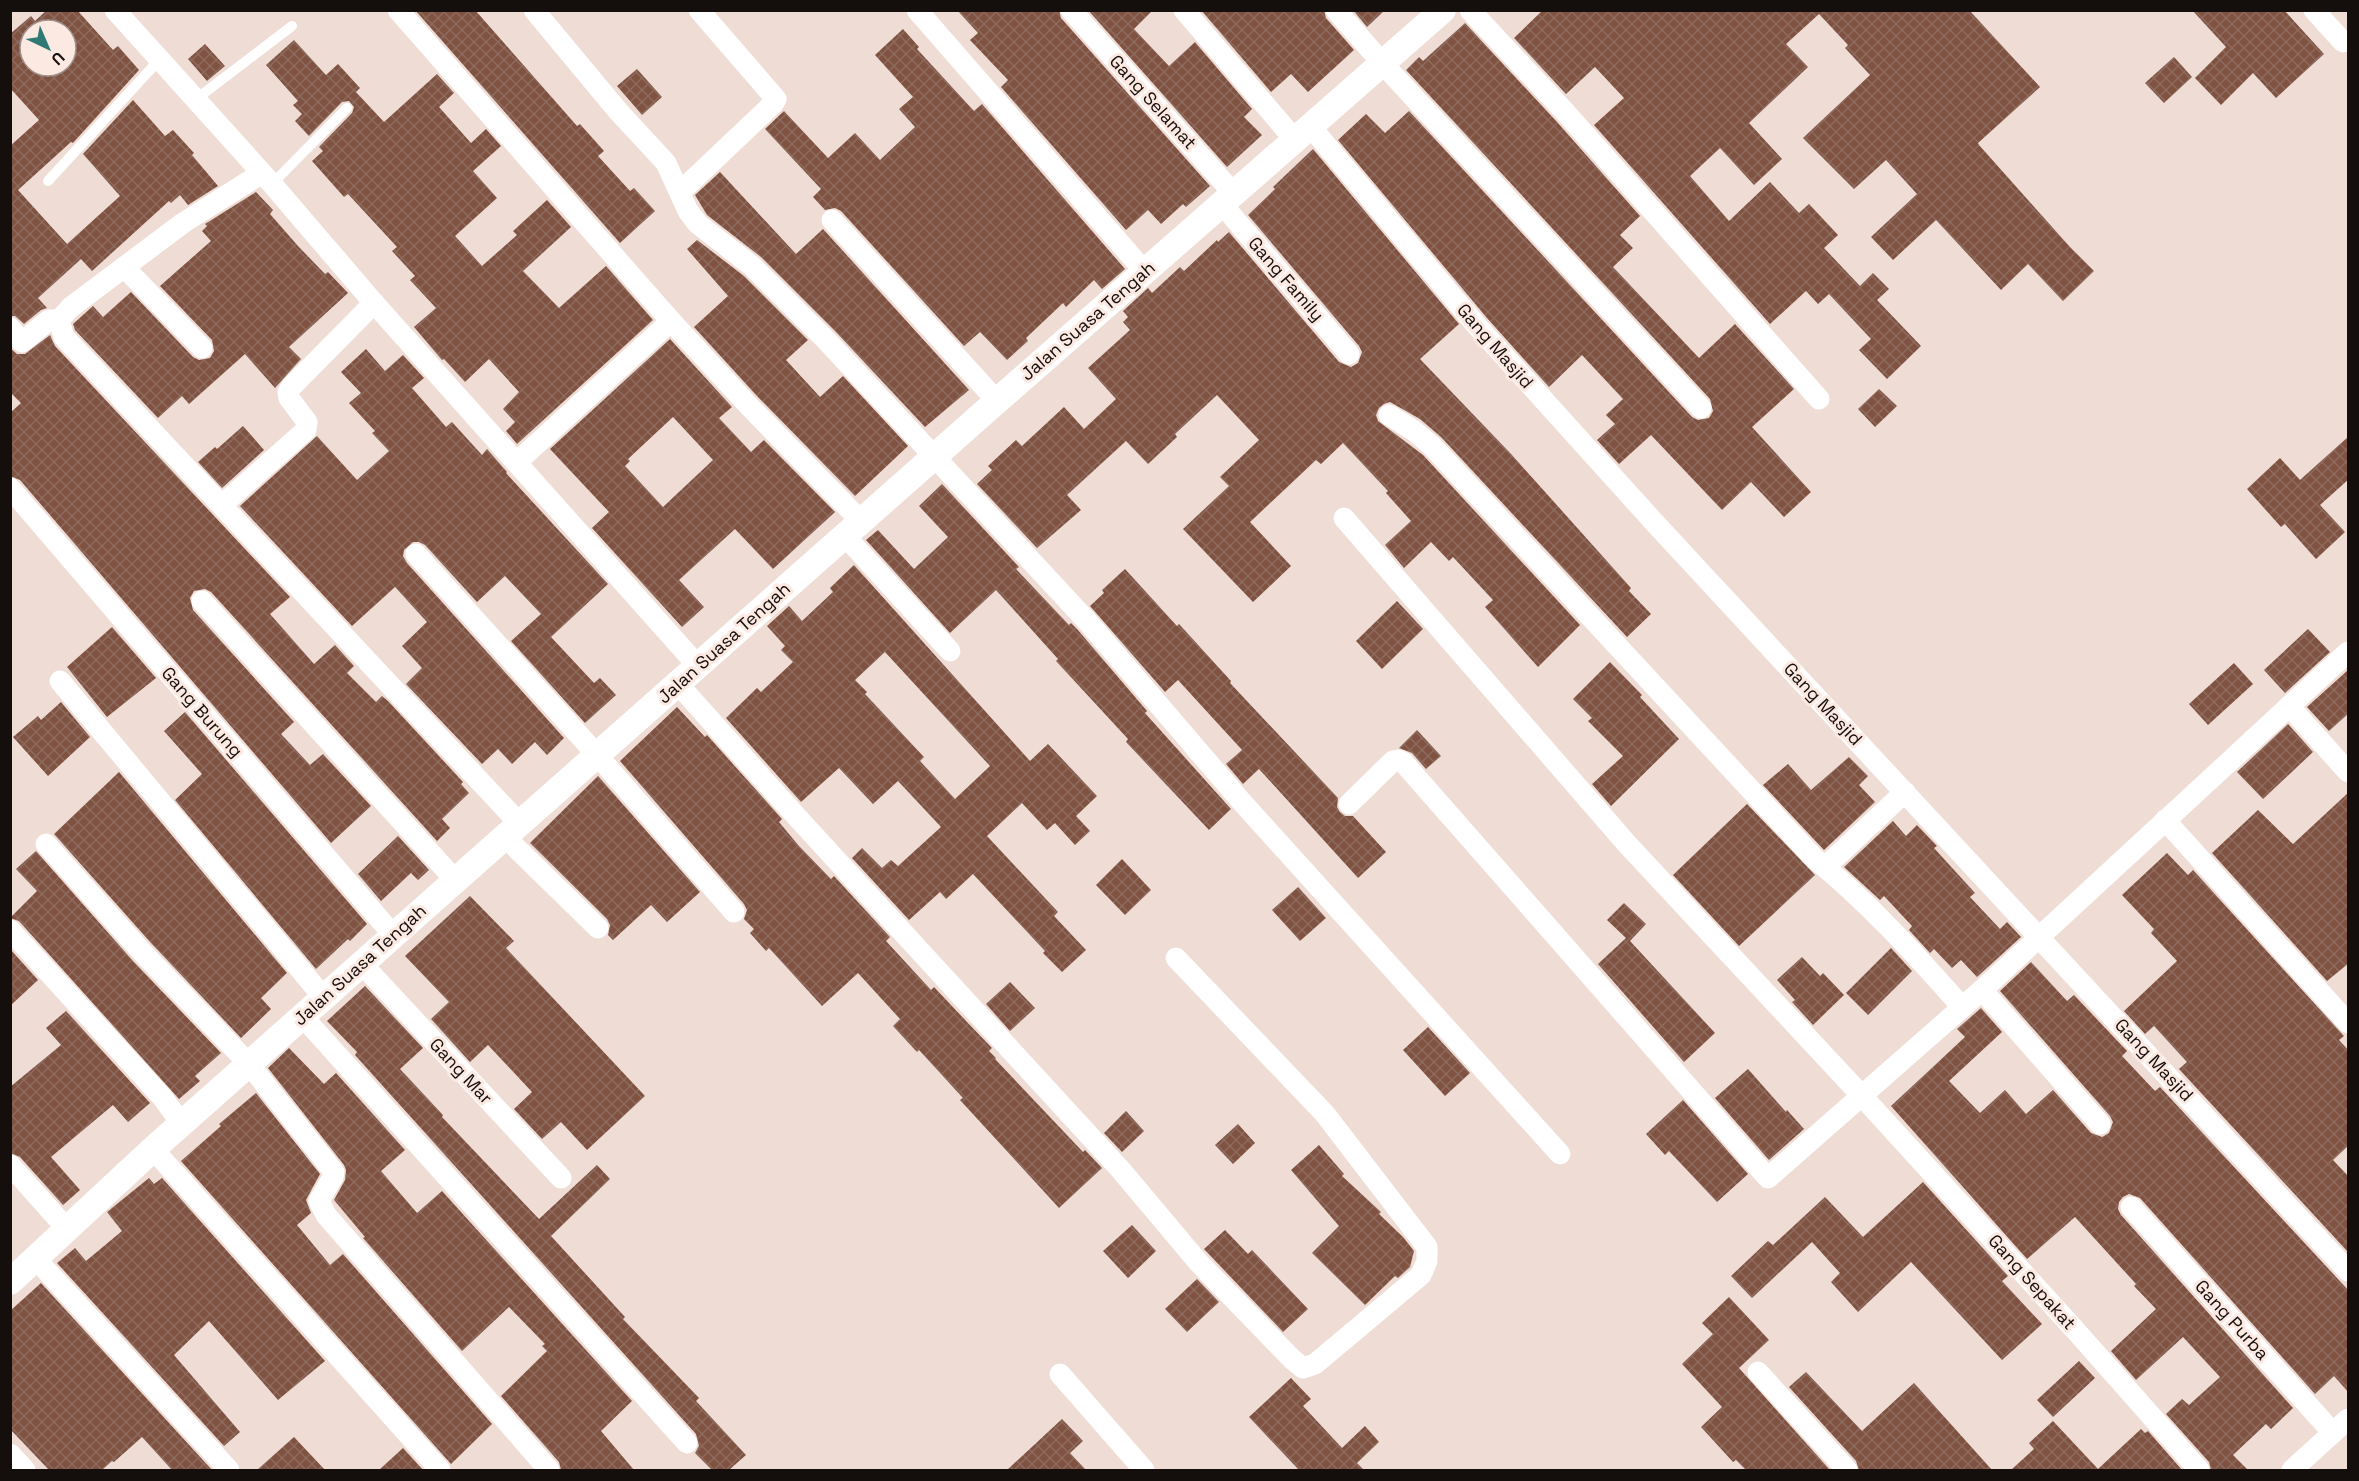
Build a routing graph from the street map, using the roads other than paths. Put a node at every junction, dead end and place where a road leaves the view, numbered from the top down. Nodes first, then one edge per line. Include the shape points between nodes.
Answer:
1 (115, 10) edge
2 (398, 10) edge
3 (534, 10) edge
4 (699, 10) edge
5 (917, 10) edge
6 (1071, 10) edge
7 (1184, 10) edge
8 (1336, 10) edge
9 (1443, 10) edge
10 (1470, 10) edge
11 (2314, 10) edge
12 (292, 26) dead end
13 (2343, 42) dead end
14 (159, 60) junction
15 (1383, 64) junction
16 (195, 100) junction
17 (347, 108) dead end
18 (1303, 133) junction
19 (267, 178) junction
20 (48, 181) dead end
21 (680, 192) junction
22 (1228, 199) junction
23 (832, 220) dead end
24 (124, 267) junction
25 (1144, 272) junction
26 (374, 303) junction
27 (59, 320) junction
28 (671, 321) junction
29 (10, 328) edge
30 (201, 348) dead end
31 (1350, 354) dead end
32 (1819, 399) dead end
33 (997, 401) junction
34 (1701, 408) dead end
35 (1389, 415) dead end
36 (933, 458) junction
37 (517, 462) junction
38 (10, 488) edge
39 (222, 505) junction
40 (1344, 518) dead end
41 (853, 529) junction
42 (416, 554) dead end
43 (202, 601) dead end
44 (950, 651) dead end
45 (2349, 652) edge
46 (698, 666) junction
47 (60, 681) dead end
48 (678, 684) junction
49 (2289, 706) junction
50 (597, 755) junction
51 (2349, 772) edge
52 (1905, 792) junction
53 (1349, 804) dead end
54 (2165, 820) junction
55 (512, 831) junction
56 (46, 844) dead end
57 (1825, 867) junction
58 (456, 881) junction
59 (734, 912) dead end
60 (598, 928) dead end
61 (10, 930) edge
62 (394, 936) junction
63 (2039, 936) junction
64 (1176, 958) dead end
65 (362, 964) junction
66 (1982, 990) junction
67 (324, 998) junction
68 (1962, 1007) junction
69 (303, 1017) junction
70 (2349, 1023) edge
71 (249, 1064) junction
72 (1862, 1096) junction
73 (182, 1124) junction
74 (2100, 1124) dead end
75 (153, 1149) junction
76 (1560, 1154) dead end
77 (10, 1165) edge
78 (561, 1178) dead end
79 (2131, 1207) dead end
80 (67, 1229) junction
81 (36, 1258) junction
82 (2349, 1270) edge
83 (10, 1282) edge
84 (1758, 1371) dead end
85 (1060, 1374) dead end
86 (2341, 1426) edge
87 (687, 1443) dead end
88 (10, 1454) edge
89 (2302, 1467) edge
90 (25, 1470) edge
91 (229, 1470) edge
92 (440, 1470) edge
93 (549, 1470) edge
94 (1144, 1470) edge
95 (1847, 1470) edge
96 (2199, 1470) edge

1 - 14 street
2 - 28 street
3 - 21 street via 666,163
4 - 21 street via 776,99
5 - 25 street
6 - 22 street, Gang Selamat
7 - 18 street, Gang Masjid
8 - 15 street
9 - 15 street, Jalan Suasa Tengah
10 - 32 street
11 - 13 street
12 - 16 lane
14 - 16 street
14 - 20 lane
15 - 18 street, Jalan Suasa Tengah
15 - 34 street
16 - 19 street
17 - 19 lane
18 - 22 street, Jalan Suasa Tengah
18 - 52 street, Gang Masjid via 1653,521
19 - 24 street via 183,223
19 - 26 street
21 - 36 street via 698,224 752,266 827,341
22 - 25 street, Jalan Suasa Tengah
22 - 31 street, Gang Family
23 - 33 street
24 - 27 street
24 - 30 street
25 - 33 street, Jalan Suasa Tengah
26 - 37 street
26 - 39 street via 288,392 307,422 306,430
27 - 29 street via 50,320 22,342
27 - 39 street via 64,337
28 - 37 street
28 - 41 street
33 - 36 street, Jalan Suasa Tengah
35 - 57 street via 1432,447
36 - 41 street, Jalan Suasa Tengah
36 - 76 street via 1087,621 1241,801
37 - 46 street
38 - 62 street, Gang Burung
39 - 55 street
40 - 72 street, Gang Sepakat via 1627,844
41 - 44 street
41 - 46 street, Jalan Suasa Tengah
42 - 50 street
43 - 58 street
45 - 49 street
46 - 48 street, Jalan Suasa Tengah
47 - 67 street
48 - 50 street, Jalan Suasa Tengah
48 - 64 street via 1120,1169 1199,1263 1292,1359 1303,1368 1309,1367 1421,1275 1427,1247 1325,1114
49 - 51 street
49 - 54 street
50 - 55 street, Jalan Suasa Tengah
50 - 59 street
52 - 57 street
52 - 63 street, Gang Masjid
53 - 72 street via 1393,761 1403,762 1768,1178
54 - 63 street
54 - 70 street
55 - 58 street, Jalan Suasa Tengah
55 - 60 street
56 - 71 street via 141,952
57 - 68 street via 1912,951
58 - 62 street, Jalan Suasa Tengah
61 - 73 street
62 - 65 street, Jalan Suasa Tengah
63 - 66 street
63 - 82 street, Gang Masjid
65 - 67 street, Jalan Suasa Tengah
65 - 78 street, Gang Mar
66 - 68 street
66 - 74 street
67 - 69 street, Jalan Suasa Tengah
68 - 72 street
69 - 71 street, Jalan Suasa Tengah
69 - 87 street
71 - 73 street, Jalan Suasa Tengah
71 - 93 street via 334,1172 319,1201 326,1215
72 - 96 street, Gang Sepakat
73 - 75 street, Jalan Suasa Tengah
75 - 80 street, Jalan Suasa Tengah
75 - 92 street
77 - 80 street
79 - 86 street, Gang Purba
80 - 81 street, Jalan Suasa Tengah
81 - 83 street, Jalan Suasa Tengah
81 - 91 street
84 - 95 street
85 - 94 street
86 - 89 street
88 - 90 street

